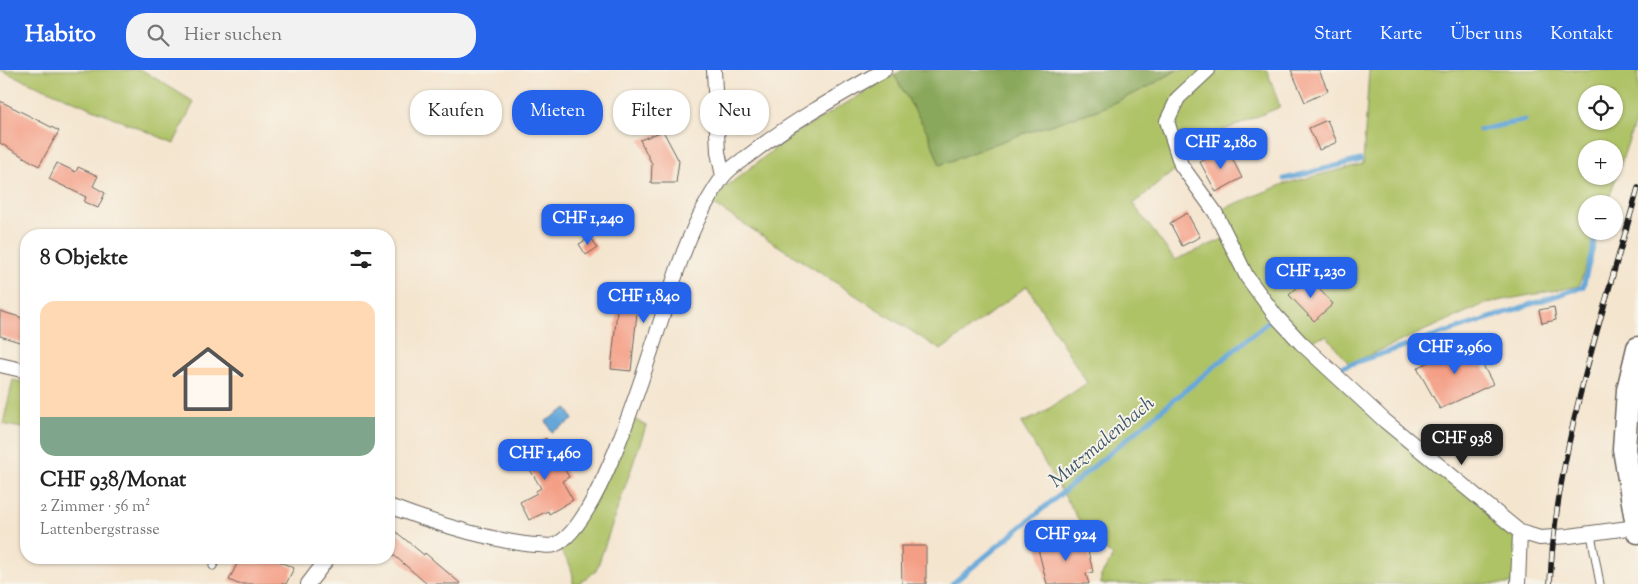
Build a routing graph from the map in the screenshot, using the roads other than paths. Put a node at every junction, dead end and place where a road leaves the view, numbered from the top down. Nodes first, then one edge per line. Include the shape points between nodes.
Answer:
1 (714, 70) edge
2 (884, 70) edge
3 (1208, 70) edge
4 (724, 176) junction
5 (1638, 348) edge
6 (0, 365) edge
7 (20, 370) edge
8 (395, 508) edge
9 (1637, 529) edge
10 (1520, 532) junction
11 (1591, 534) junction
12 (323, 564) edge
13 (308, 584) edge
14 (1518, 584) edge
15 (1600, 584) edge

1 - 4 street via 718,152
2 - 4 street via 807,114
3 - 10 street via 1178,98 1167,121 1181,165 1215,212 1247,277 1300,343 1385,421
4 - 8 street via 691,234 611,462 583,518 570,536 554,546 526,545 468,532
5 - 9 main road via 1628,390 1624,449
6 - 7 street
9 - 11 street
10 - 11 street via 1540,538
10 - 14 street
11 - 15 lane
12 - 13 street

